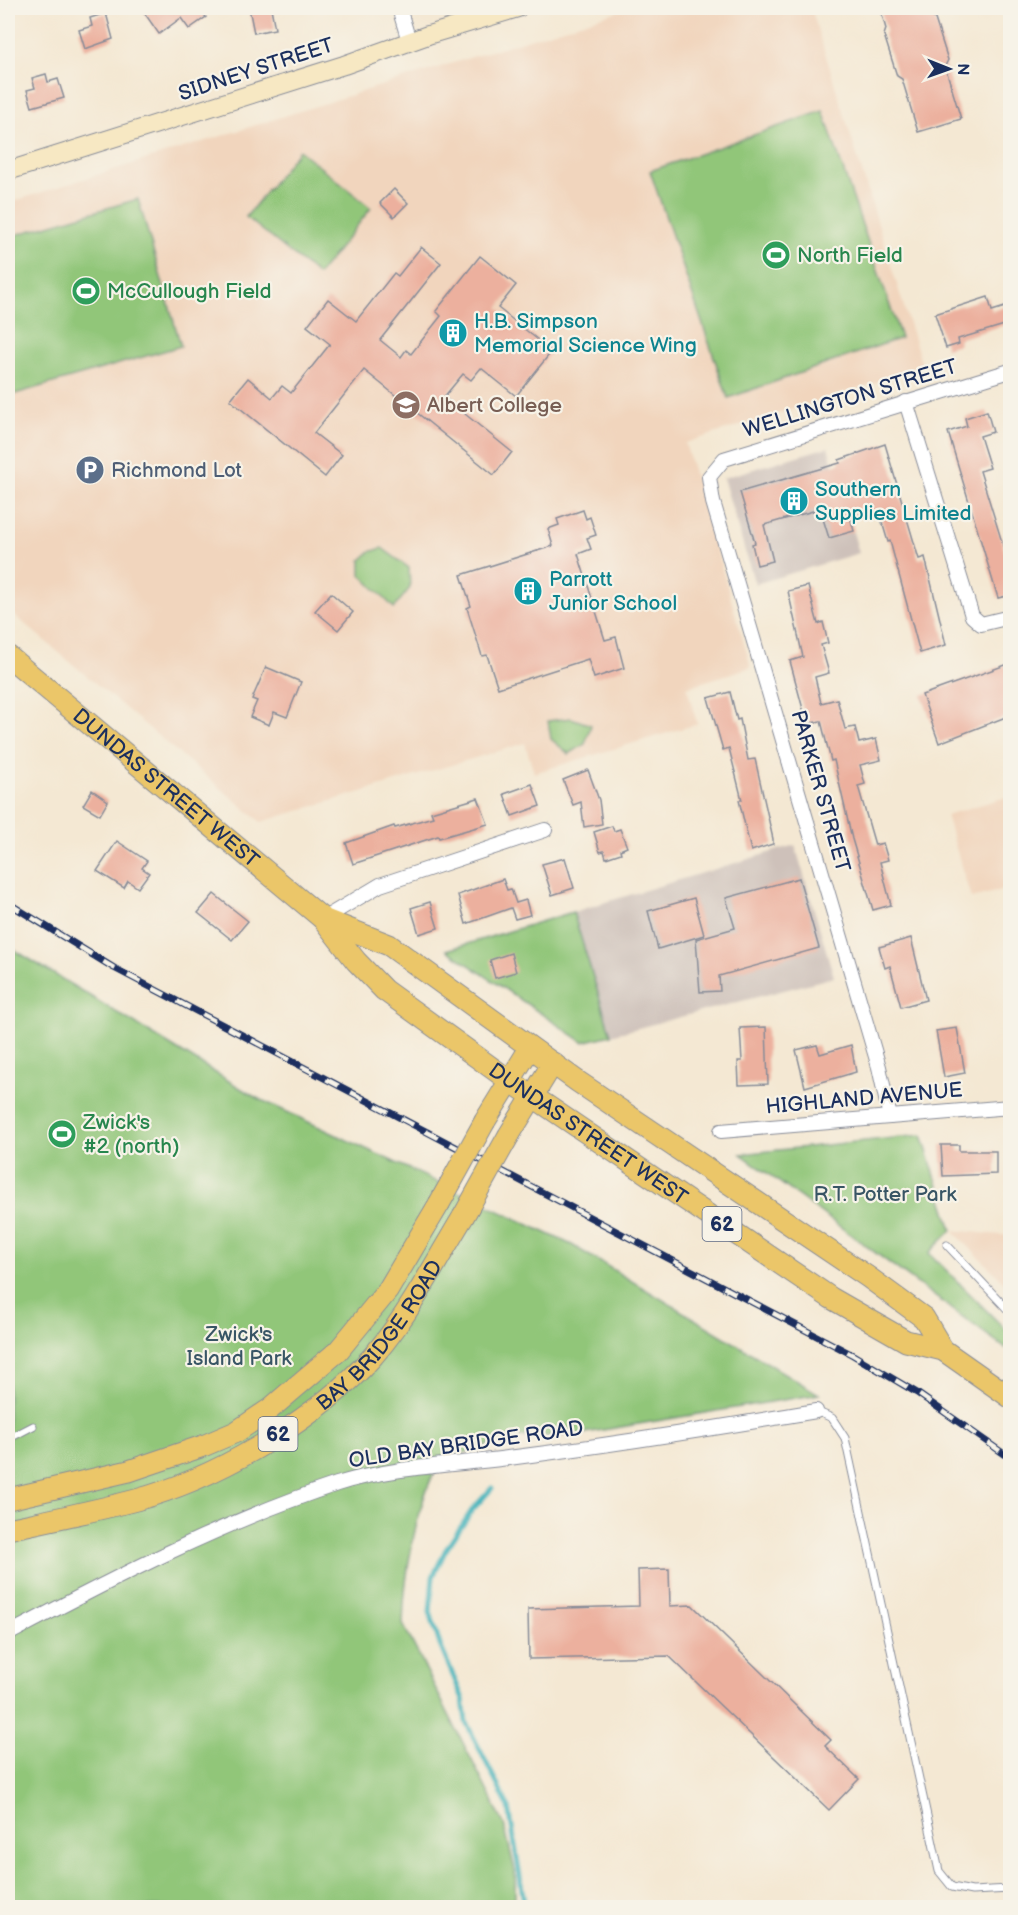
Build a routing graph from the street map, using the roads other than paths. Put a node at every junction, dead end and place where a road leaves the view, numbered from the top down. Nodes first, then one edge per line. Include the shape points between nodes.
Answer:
1 (399, 8) edge
2 (518, 8) edge
3 (409, 41) junction
4 (8, 171) edge
5 (1011, 371) edge
6 (906, 402) junction
7 (709, 477) joint
8 (1011, 617) edge
9 (8, 656) edge
10 (545, 830) dead end
11 (323, 919) junction
12 (530, 1048) junction
13 (553, 1064) junction
14 (510, 1081) junction
15 (533, 1096) junction
16 (1011, 1107) edge
17 (890, 1117) junction
18 (721, 1131) dead end
19 (947, 1245) dead end
20 (1011, 1311) edge
21 (944, 1350) junction
22 (1011, 1397) edge
23 (816, 1411) joint
24 (33, 1426) dead end
25 (8, 1439) edge
26 (8, 1499) edge
27 (8, 1529) edge
28 (8, 1634) edge
29 (1011, 1889) edge

1 - 3 street
2 - 3 main road, SIDNEY STREET
3 - 4 main road, SIDNEY STREET via 333,69
5 - 6 street, WELLINGTON STREET
6 - 7 street, WELLINGTON STREET via 724,459
6 - 8 street via 972,616 981,624
7 - 17 street, PARKER STREET via 713,502 879,1067
9 - 11 main road, DUNDAS STREET WEST
10 - 11 street via 380,885
11 - 12 main road, DUNDAS STREET WEST via 389,945
11 - 14 main road, DUNDAS STREET WEST / 62 via 384,990
12 - 13 main road, DUNDAS STREET WEST / 62
12 - 14 main road, BAY BRIDGE ROAD / 62
13 - 15 main road, BAY BRIDGE ROAD / 62
13 - 21 main road, DUNDAS STREET WEST / 62 via 924,1318
14 - 15 main road, DUNDAS STREET WEST / 62
14 - 26 main road, BAY BRIDGE ROAD / 62, bridge via 388,1290 338,1351 270,1409 236,1432 203,1446 129,1471
15 - 21 main road, DUNDAS STREET WEST / 62 via 831,1298 906,1341
15 - 27 main road, BAY BRIDGE ROAD / 62, bridge via 387,1338 362,1368 252,1451 179,1485 138,1500
16 - 17 street, HIGHLAND AVENUE
17 - 18 street, HIGHLAND AVENUE
19 - 20 lane
21 - 22 main road, DUNDAS STREET WEST / 62
23 - 28 street, OLD BAY BRIDGE ROAD via 402,1471 339,1484 139,1566
23 - 29 lane via 832,1418 845,1438 939,1871 952,1887 972,1891
24 - 25 lane

